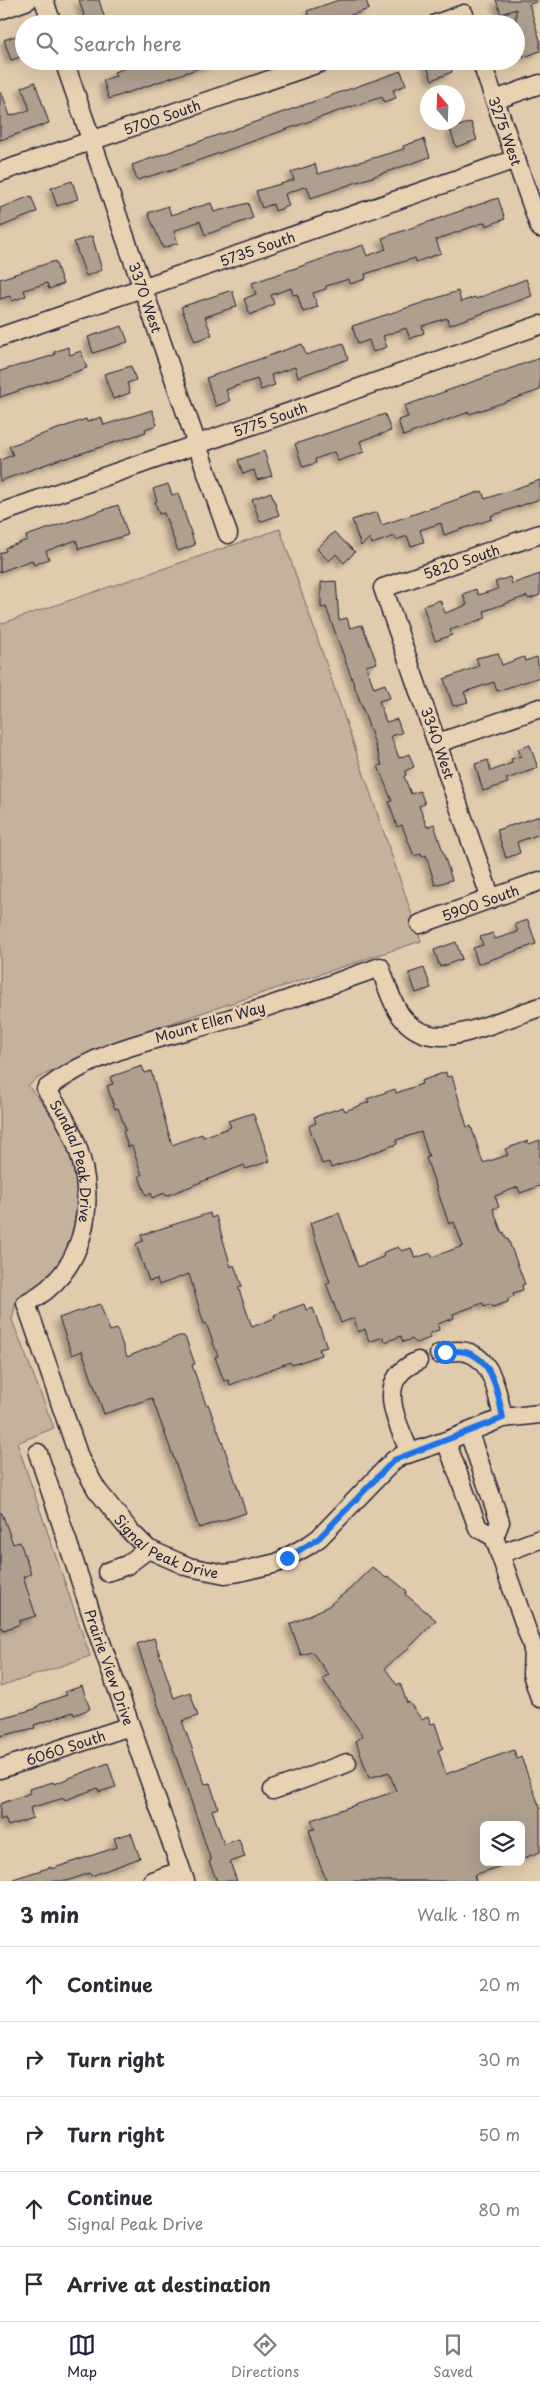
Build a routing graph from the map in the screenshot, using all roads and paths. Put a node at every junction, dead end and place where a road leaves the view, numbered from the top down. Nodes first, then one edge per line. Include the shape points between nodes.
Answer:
1 (28, 0) edge
2 (44, 0) edge
3 (0, 10) edge
4 (49, 15) edge
5 (67, 70) edge
6 (299, 70) edge
7 (484, 70) edge
8 (540, 84) edge
9 (495, 100) junction
10 (90, 141) junction
11 (516, 159) junction
12 (0, 172) edge
13 (540, 228) edge
14 (141, 288) junction
15 (540, 325) edge
16 (0, 337) edge
17 (196, 444) junction
18 (0, 512) edge
19 (228, 534) dead end
20 (540, 534) edge
21 (383, 588) joint
22 (540, 708) edge
23 (438, 744) junction
24 (540, 881) edge
25 (491, 898) junction
26 (420, 924) dead end
27 (540, 1007) edge
28 (46, 1089) joint
29 (26, 1303) joint
30 (438, 1354) dead end
31 (418, 1361) dead end
32 (540, 1414) edge
33 (503, 1418) junction
34 (468, 1433) junction
35 (446, 1441) junction
36 (410, 1452) junction
37 (38, 1453) dead end
38 (494, 1537) junction
39 (540, 1539) edge
40 (148, 1549) junction
41 (500, 1554) junction
42 (107, 1572) dead end
43 (536, 1653) edge
44 (540, 1698) edge
45 (130, 1726) junction
46 (346, 1763) dead end
47 (0, 1769) edge
48 (273, 1790) dead end
49 (183, 1876) edge
50 (152, 1881) edge

1 - 3 street
2 - 4 street
5 - 10 street, 3370 West
6 - 10 street, 5700 South
7 - 9 street, 3275 West
8 - 9 street
9 - 11 street, 3275 West
10 - 12 street, 5700 South
10 - 14 street, 3370 West
11 - 13 street, 3275 West
11 - 14 street, 5735 South
14 - 16 street, 5735 South
14 - 17 street, 3370 West
15 - 17 street, 5775 South
17 - 18 street, 5775 South
17 - 19 street, 3370 West
20 - 21 street, 5820 South
21 - 23 street, 3340 West
22 - 23 street
23 - 25 street, 3340 West
24 - 25 street, 5900 South
25 - 26 street, 5900 South
27 - 28 street, Mount Ellen Way via 459,1035 426,1034 412,1027 400,1015 380,967 225,1020 160,1036 99,1057 77,1067
28 - 29 street, Sundial Peak Drive via 78,1147 86,1187 86,1215 79,1247 65,1272 51,1287
29 - 40 street, Signal Peak Drive via 87,1475
30 - 33 street via 458,1351 484,1362 496,1386
31 - 36 street via 398,1374 392,1390 395,1416
32 - 33 street
33 - 34 street, Signal Peak Drive
34 - 35 street, Signal Peak Drive
34 - 38 street via 500,1522
35 - 36 street, Signal Peak Drive
35 - 38 street via 478,1528
36 - 40 street, Signal Peak Drive via 394,1460 319,1538 277,1563 252,1570 219,1573 189,1567
37 - 45 street, Prairie View Drive
38 - 41 street
39 - 41 street
40 - 42 street via 127,1565
41 - 43 street
43 - 44 street via 532,1674
45 - 47 street, 6060 South
45 - 49 street, Prairie View Drive
46 - 48 street
49 - 50 street

